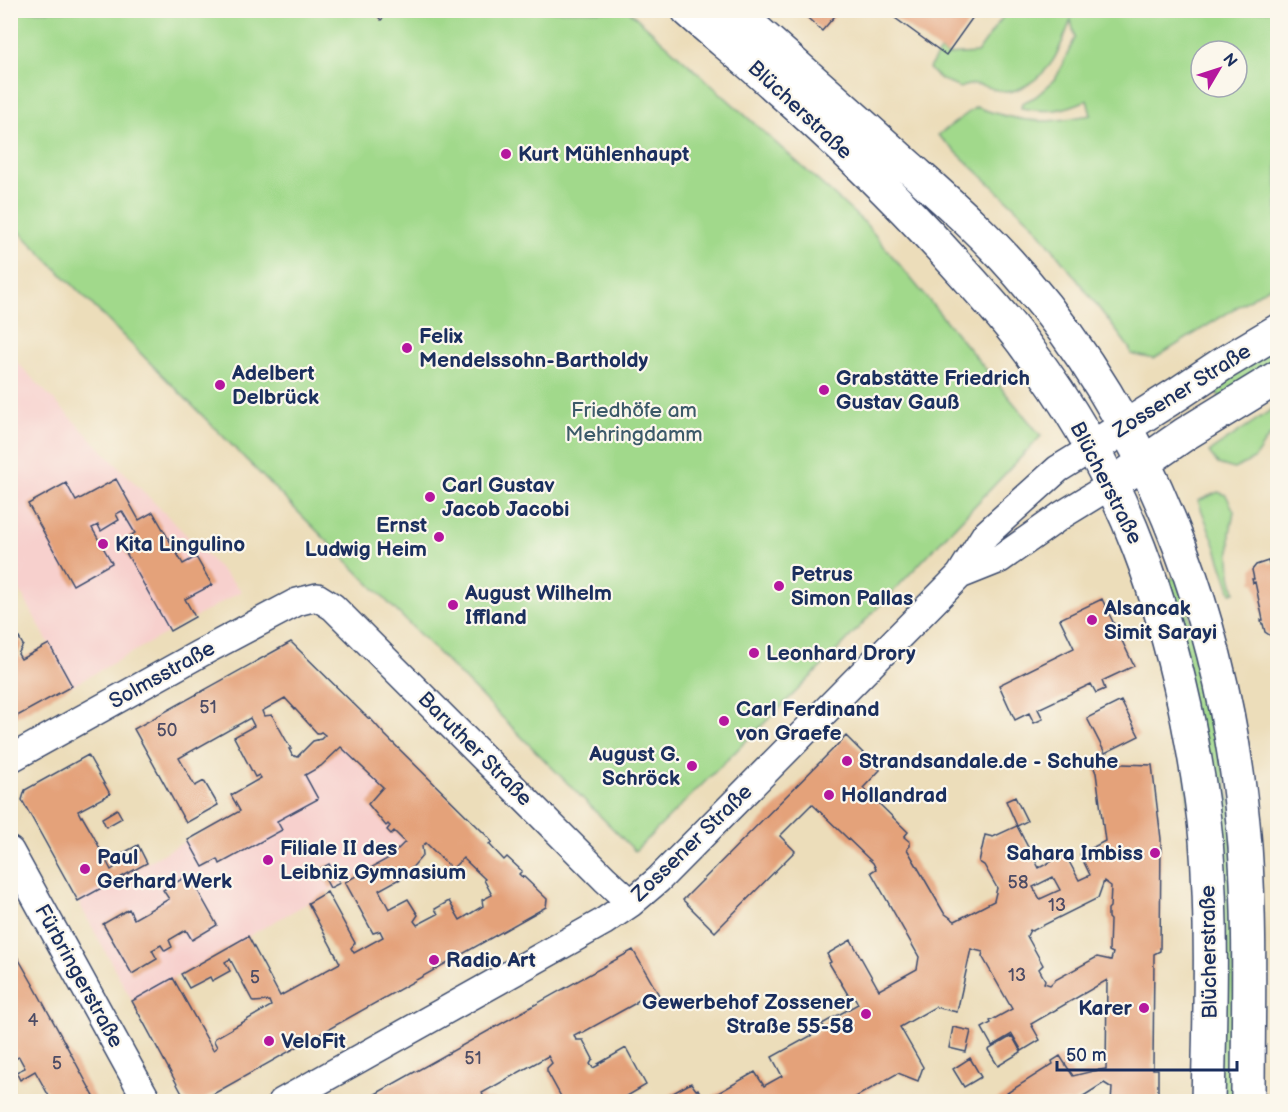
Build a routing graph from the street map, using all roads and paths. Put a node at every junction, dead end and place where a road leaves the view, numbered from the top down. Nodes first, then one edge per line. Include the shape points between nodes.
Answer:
1 (688, 10) edge
2 (733, 10) edge
3 (1278, 331) edge
4 (1072, 343) junction
5 (1040, 365) junction
6 (1278, 377) edge
7 (1125, 427) junction
8 (1092, 448) junction
9 (1144, 462) junction
10 (1111, 485) junction
11 (1184, 554) junction
12 (1147, 568) junction
13 (960, 575) junction
14 (317, 597) joint
15 (10, 759) edge
16 (10, 851) edge
17 (631, 903) junction
18 (148, 1101) edge
19 (282, 1101) edge
20 (1208, 1101) edge
21 (1248, 1101) edge

1 - 5 main road, Blücherstraße via 841,147 906,212 982,293
2 - 4 main road, Blücherstraße via 955,208 1022,277
3 - 7 main road, Zossener Straße
4 - 5 street
4 - 7 main road, Blücherstraße
5 - 8 main road, Blücherstraße
6 - 9 main road, Zossener Straße
7 - 8 main road, Zossener Straße
7 - 9 main road, Blücherstraße
8 - 10 main road, Blücherstraße
8 - 13 street, Zossener Straße via 1058,469 985,535
9 - 10 main road, Zossener Straße
9 - 11 main road, Blücherstraße
10 - 12 main road, Blücherstraße
10 - 13 street, Zossener Straße via 1000,559
11 - 12 street
11 - 21 main road, Blücherstraße via 1221,684 1240,799 1249,931
12 - 20 main road, Blücherstraße via 1176,665 1206,838 1210,957
13 - 17 street, Zossener Straße
14 - 15 street, Solmsstraße via 297,602
14 - 17 street, Baruther Straße via 333,607
16 - 18 street, Fürbringerstraße
17 - 19 street, Zossener Straße

